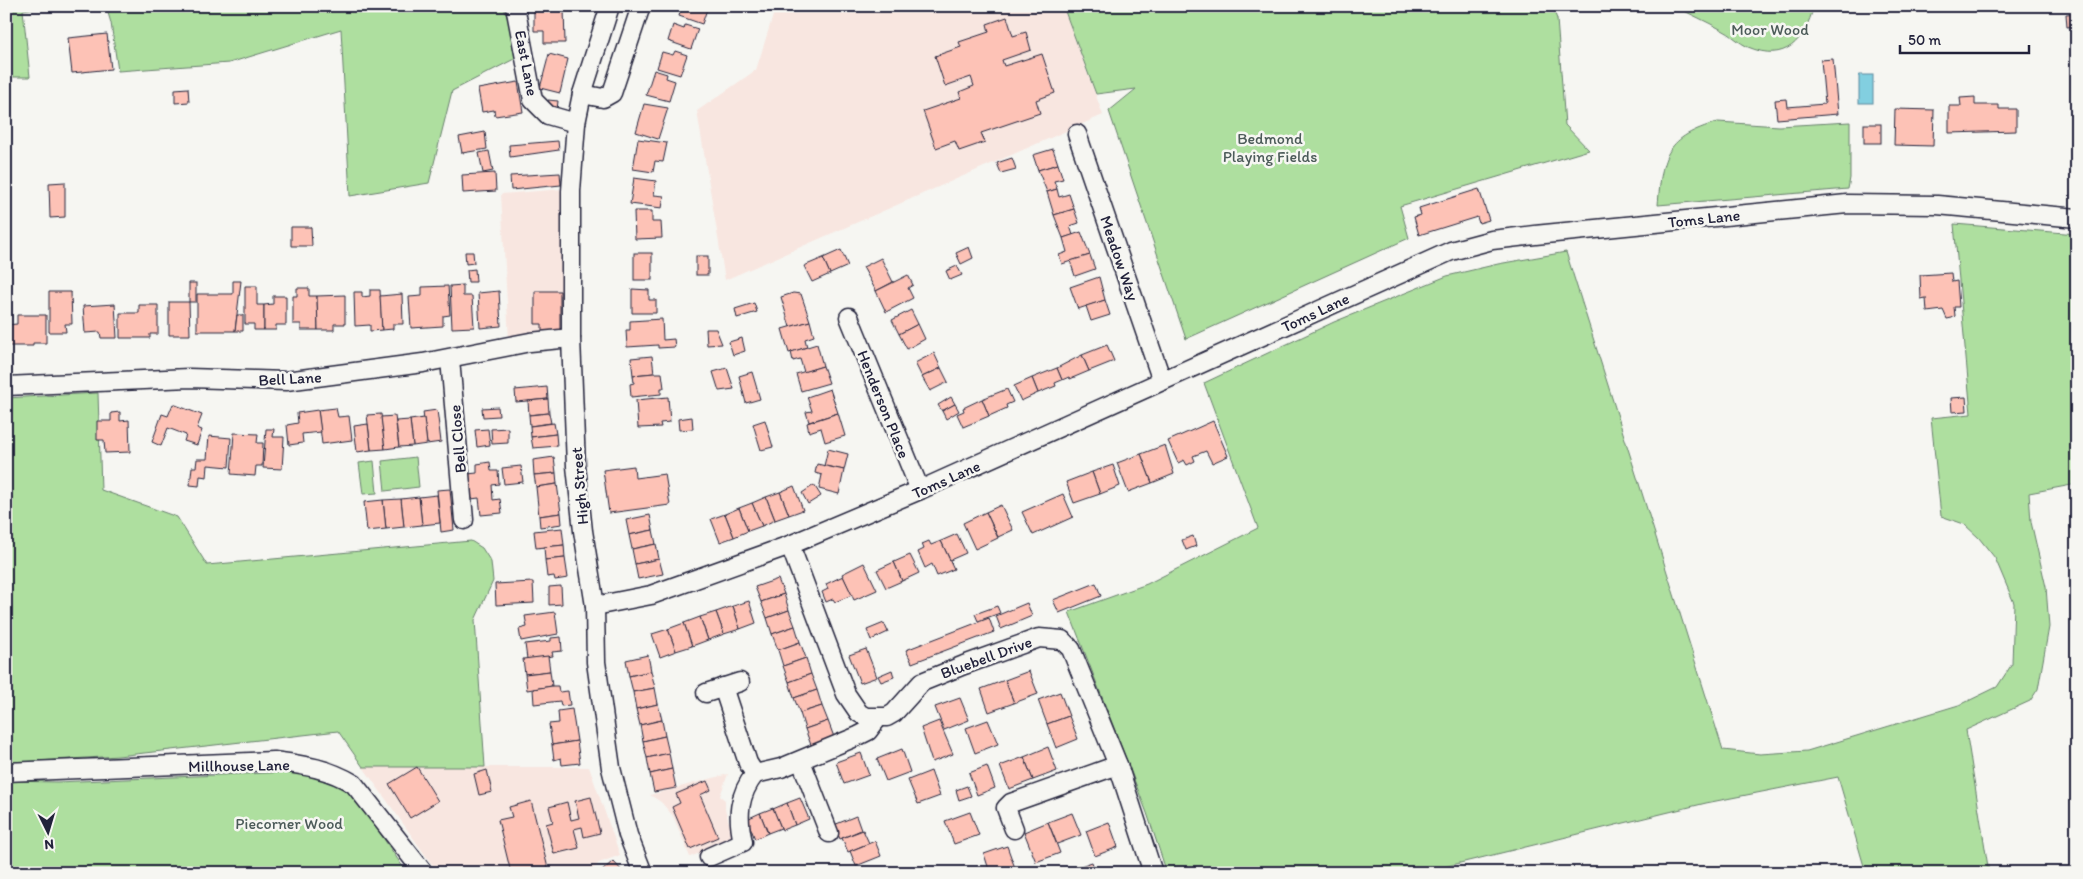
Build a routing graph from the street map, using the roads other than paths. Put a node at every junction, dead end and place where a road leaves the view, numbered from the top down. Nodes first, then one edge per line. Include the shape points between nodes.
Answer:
1 (515, 6) edge
2 (610, 6) edge
3 (641, 6) edge
4 (582, 94) junction
5 (576, 123) junction
6 (1077, 134) dead end
7 (2077, 218) edge
8 (849, 317) dead end
9 (570, 338) junction
10 (450, 358) junction
11 (1162, 381) junction
12 (6, 386) edge
13 (920, 490) junction
14 (464, 520) dead end
15 (790, 545) junction
16 (595, 606) junction
17 (740, 682) dead end
18 (723, 687) junction
19 (706, 693) dead end
20 (878, 718) junction
21 (801, 761) junction
22 (1118, 765) junction
23 (6, 772) edge
24 (756, 774) junction
25 (1014, 829) dead end
26 (829, 833) dead end
27 (709, 857) dead end
28 (424, 873) edge
29 (643, 873) edge
30 (1153, 873) edge

1 - 5 street, East Lane via 533,100 548,115
2 - 4 street, High Street
3 - 4 street via 612,93 603,98
4 - 5 street, High Street
5 - 9 street, High Street via 571,191
6 - 11 street, Meadow Way
7 - 11 street, Toms Lane via 1937,205 1847,204 1492,240 1413,266
8 - 13 street, Henderson Place
9 - 10 street, Bell Lane via 530,342
9 - 16 street, High Street via 576,466
10 - 12 street, Bell Lane via 286,381 189,378
10 - 14 street, Bell Close
11 - 13 street, Toms Lane
13 - 15 street, Toms Lane
15 - 16 street, Toms Lane via 660,592
15 - 20 street via 846,694 859,713
16 - 29 street, High Street via 596,662 611,768 628,835
17 - 18 street
18 - 19 street
18 - 24 street via 748,763
20 - 21 street via 868,731
20 - 22 street, Bluebell Drive via 894,713 922,682 930,678 1039,638 1062,640 1070,649
21 - 24 street
21 - 26 street
22 - 25 street via 1011,803 1006,808
22 - 30 street, Bluebell Drive
23 - 28 street, Millhouse Lane via 274,761 314,766 339,774 354,784
24 - 27 street via 742,798 739,812 743,842

